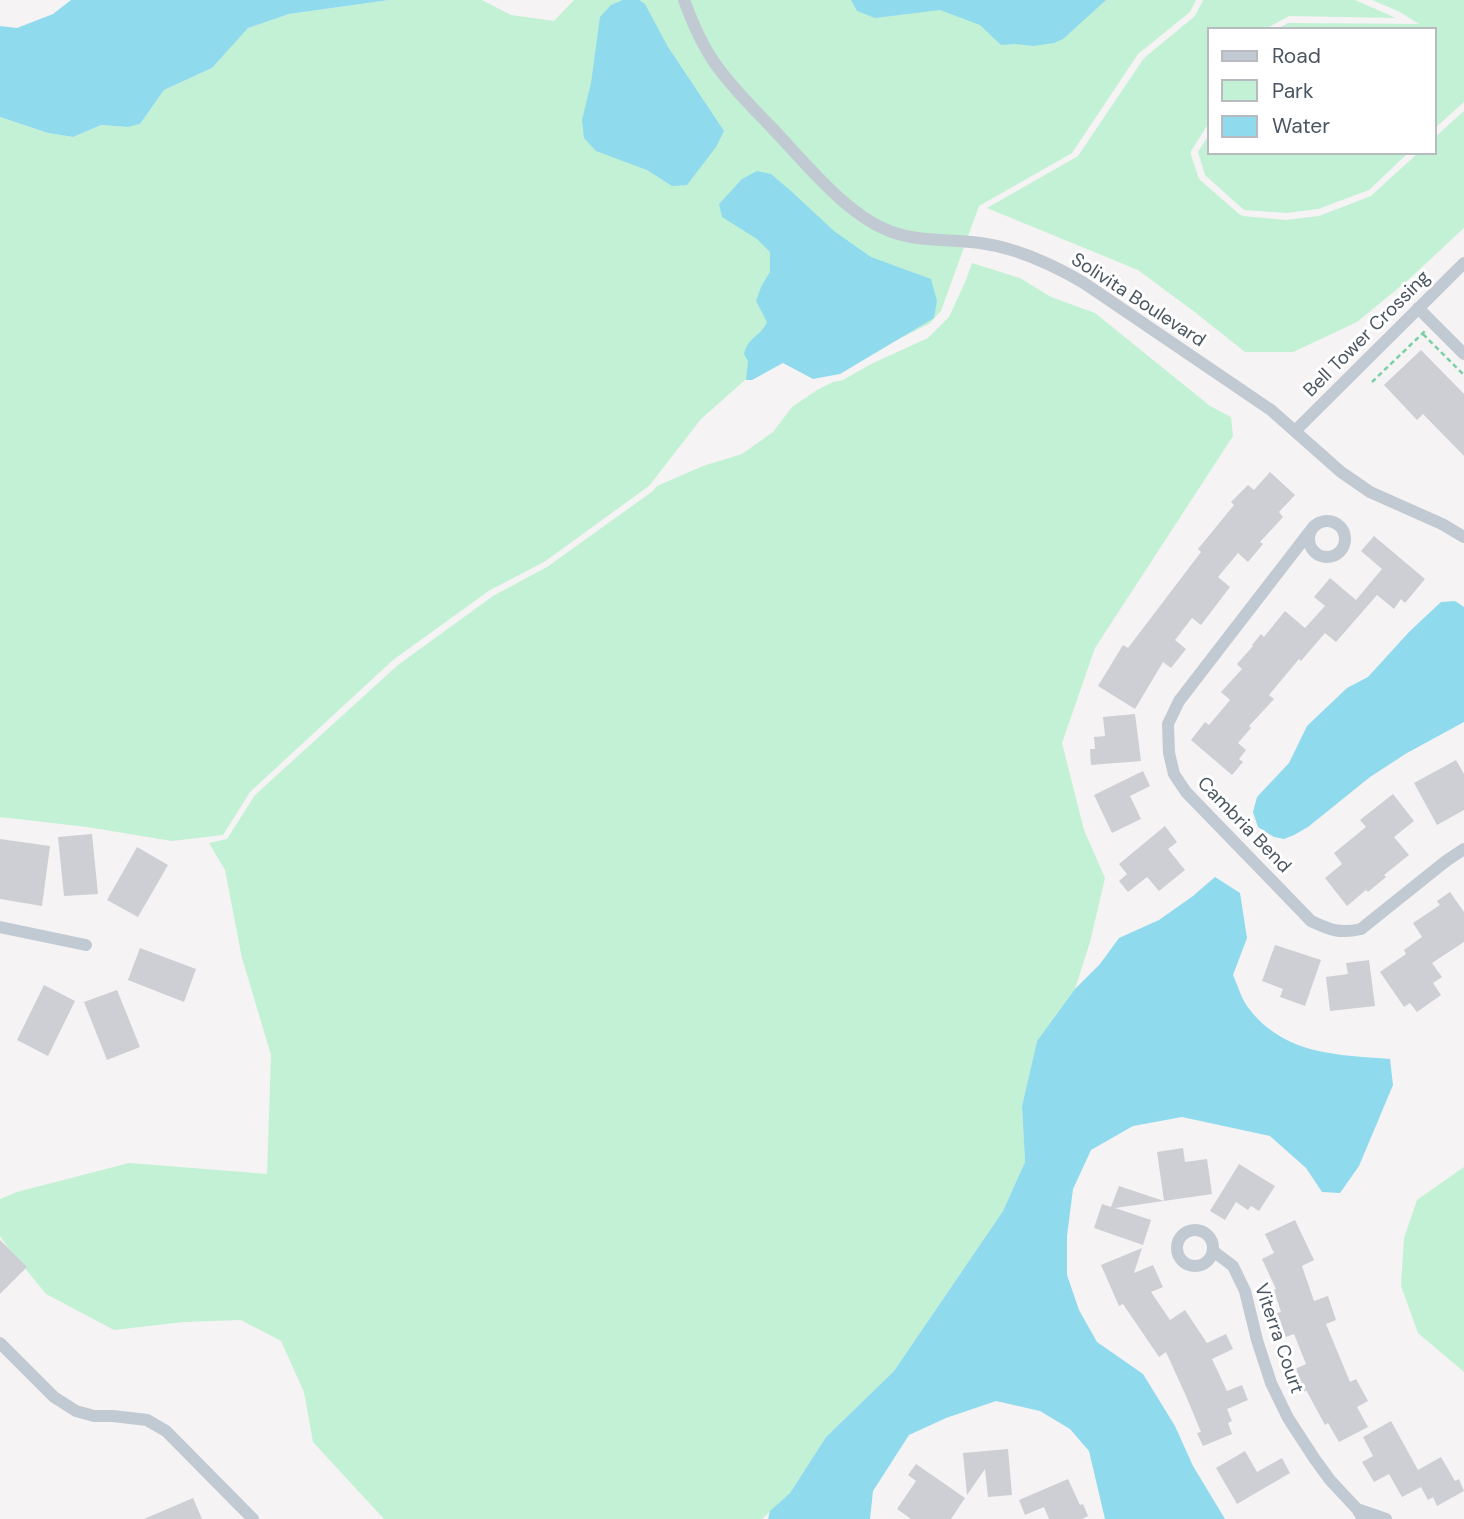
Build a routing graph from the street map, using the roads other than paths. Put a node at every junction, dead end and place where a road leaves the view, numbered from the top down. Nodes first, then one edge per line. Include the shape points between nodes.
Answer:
1 (684, 0) edge
2 (1464, 263) edge
3 (1418, 308) junction
4 (1464, 354) edge
5 (1295, 431) junction
6 (1314, 526) dead end
7 (1464, 537) edge
8 (1464, 849) edge
9 (0, 927) edge
10 (86, 945) dead end
11 (1213, 1251) dead end
12 (0, 1343) edge
13 (1360, 1514) edge
14 (253, 1519) edge
15 (1386, 1519) edge

1 - 5 street, Solivita Boulevard via 715,64 816,174 862,216 895,233 984,243 1036,258 1084,283
2 - 3 street, Bell Tower Crossing
3 - 4 street
3 - 5 street, Bell Tower Crossing
5 - 7 street, Solivita Boulevard via 1370,492
6 - 8 street, Cambria Bend via 1179,701 1168,724 1174,774 1311,921 1331,931 1361,929
9 - 10 street
11 - 13 street, Viterra Court via 1233,1266 1245,1291 1271,1383 1288,1418 1330,1480
12 - 14 street via 54,1397 76,1411 147,1420 166,1431
13 - 15 street, Viterra Court

